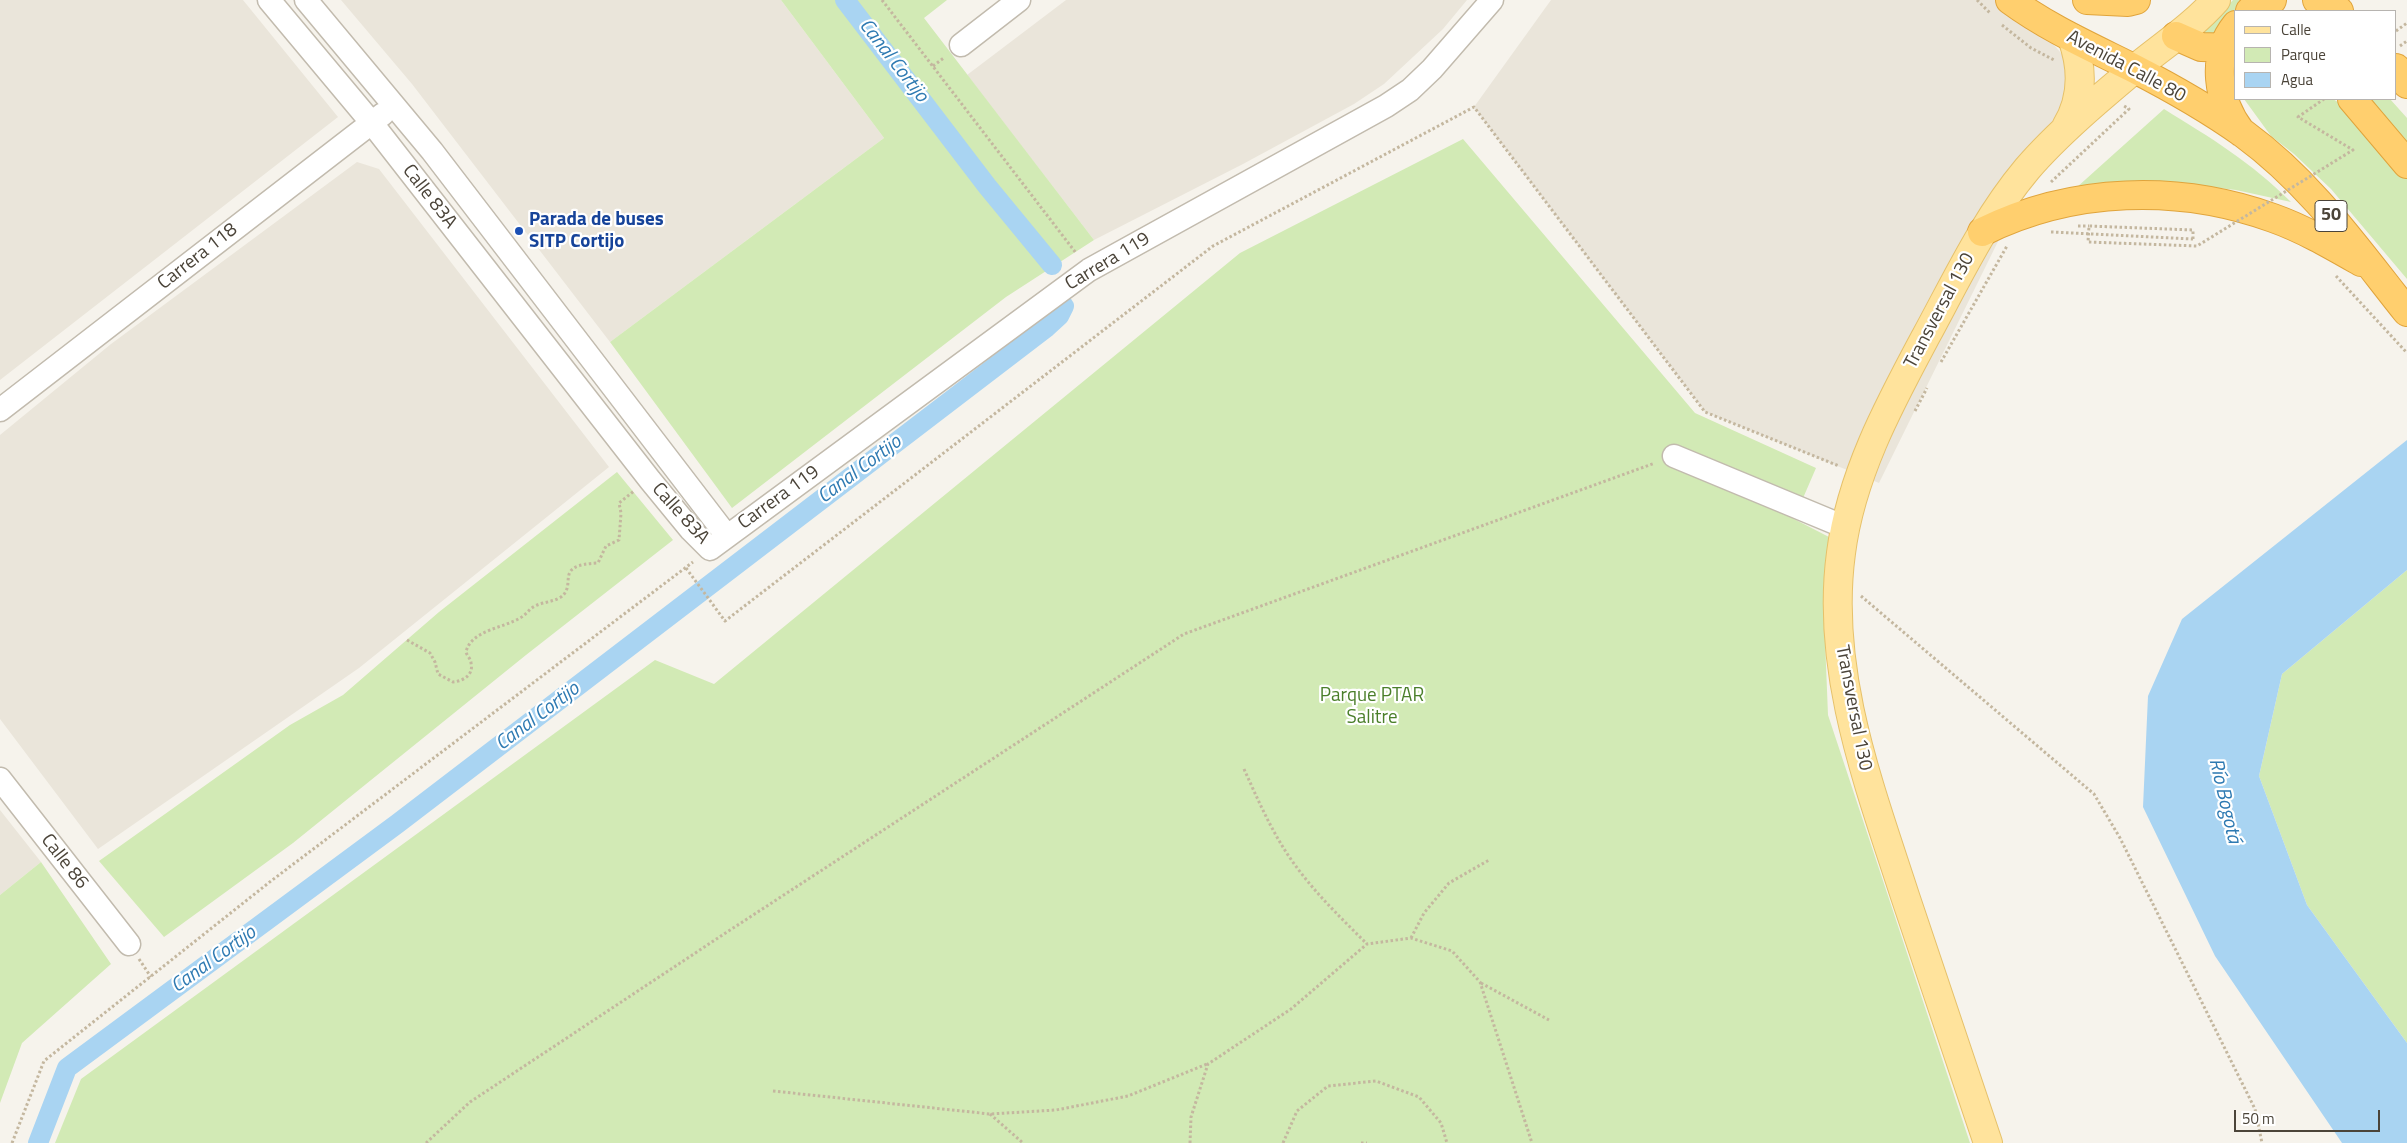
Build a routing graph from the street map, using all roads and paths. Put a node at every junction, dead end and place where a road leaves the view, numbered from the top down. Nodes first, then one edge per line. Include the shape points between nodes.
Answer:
1 (269, 0) edge
2 (306, 0) edge
3 (882, 0) edge
4 (1019, 0) edge
5 (1492, 0) edge
6 (1976, 0) edge
7 (2087, 0) edge
8 (2136, 0) edge
9 (2216, 0) edge
10 (2272, 0) edge
11 (2317, 0) edge
12 (2252, 10) edge
13 (2337, 10) edge
14 (2000, 12) edge
15 (2176, 36) junction
16 (2072, 38) junction
17 (2232, 41) edge
18 (962, 45) dead end
19 (2134, 69) junction
20 (2397, 69) edge
21 (2080, 74) junction
22 (2407, 84) edge
23 (2108, 92) junction
24 (2323, 100) edge
25 (2353, 100) edge
26 (396, 106) junction
27 (371, 122) junction
28 (2242, 133) junction
29 (2061, 135) junction
30 (2407, 164) edge
31 (2050, 184) dead end
32 (2028, 212) junction
33 (2221, 225) dead end
34 (2237, 227) dead end
35 (1982, 232) junction
36 (2054, 232) dead end
37 (2088, 234) edge
38 (2088, 234) edge
39 (2088, 234) edge
40 (2088, 234) edge
41 (2372, 268) junction
42 (1089, 270) junction
43 (2329, 272) dead end
44 (2407, 312) edge
45 (2407, 354) edge
46 (1937, 369) dead end
47 (1928, 387) dead end
48 (0, 410) edge
49 (1914, 413) dead end
50 (1674, 456) joint
51 (1859, 474) junction
52 (650, 480) junction
53 (1845, 527) junction
54 (727, 536) junction
55 (1861, 586) dead end
56 (1860, 595) junction
57 (1860, 603) dead end
58 (407, 640) dead end
59 (1244, 770) dead end
60 (0, 780) edge
61 (1489, 860) dead end
62 (1411, 938) junction
63 (129, 944) dead end
64 (1367, 944) junction
65 (1480, 982) junction
66 (1549, 1020) dead end
67 (1208, 1064) junction
68 (773, 1091) dead end
69 (990, 1114) junction
70 (12, 1143) edge
71 (426, 1143) edge
72 (1023, 1143) edge
73 (1190, 1143) edge
74 (1283, 1143) edge
75 (1361, 1143) edge
76 (1367, 1143) edge
77 (1447, 1143) edge
78 (1532, 1143) edge
79 (1988, 1143) edge
80 (2262, 1143) edge

1 - 27 street, Calle 83A
2 - 26 street, Calle 83A
3 - 42 path
4 - 18 street
5 - 42 street, Carrera 119 via 1410,90
6 - 14 path
7 - 8 highway
9 - 15 main road, Transversal 130 via 2199,19
10 - 12 highway
11 - 13 highway
14 - 16 highway, Avenida Calle 80
14 - 21 path via 2031,48
15 - 17 highway via 2201,47
15 - 19 main road, Transversal 130
16 - 19 highway, Avenida Calle 80
16 - 21 main road, Transversal 130
17 - 28 highway via 2219,78 2221,93
19 - 23 main road, Transversal 130
19 - 28 highway, Avenida Calle 80
20 - 22 highway
21 - 29 main road, Transversal 130 via 2076,106
23 - 29 main road, Transversal 130
23 - 31 path via 2129,109
24 - 40 path, bridge via 2298,117 2352,150 2197,246 2088,242
25 - 30 highway
26 - 27 street, Carrera 118
26 - 54 street, Calle 83A
27 - 48 street, Carrera 118
27 - 52 street, Calle 83A
28 - 41 highway, 50 via 2280,162 2309,190
29 - 35 main road, Transversal 130 via 2028,168
32 - 35 highway
32 - 41 highway via 2062,203 2134,195 2205,200 2274,218 2307,232
32 - 46 path
33 - 34 path
35 - 51 main road, Transversal 130 via 1886,414
36 - 37 path, bridge
38 - 39 path, bridge via 2093,234 2193,239 2193,230 2088,226
41 - 44 highway, 50
42 - 54 street, Carrera 119
43 - 45 path via 2368,309
47 - 49 path
50 - 53 street
50 - 71 path via 1184,634 470,1102
51 - 53 main road, Transversal 130
51 - 70 path via 1705,412 1474,107 1212,246 725,621 686,568 271,881 44,1061
52 - 54 street, Calle 83A via 710,549
52 - 58 path via 621,499 618,503 619,540 606,546 598,563 581,563 571,570 562,596 535,606 519,619 488,631 469,644 466,652 472,664 465,678 453,682 438,674 430,653
53 - 79 main road, Transversal 130 via 1837,596 1844,686 1865,773
55 - 56 path
56 - 57 path
56 - 80 path via 2094,794 2120,838 2255,1109
59 - 64 path via 1268,823 1294,863 1320,896
60 - 63 street, Calle 86
61 - 62 path via 1449,883 1424,913
62 - 64 path
62 - 65 path via 1452,951
64 - 67 path via 1291,1009
65 - 66 path
65 - 78 path
67 - 69 path via 1128,1096 1056,1110
67 - 73 path via 1191,1117
68 - 69 path
69 - 72 path
74 - 77 path via 1297,1111 1328,1086 1376,1081 1419,1098 1440,1124
75 - 76 path

